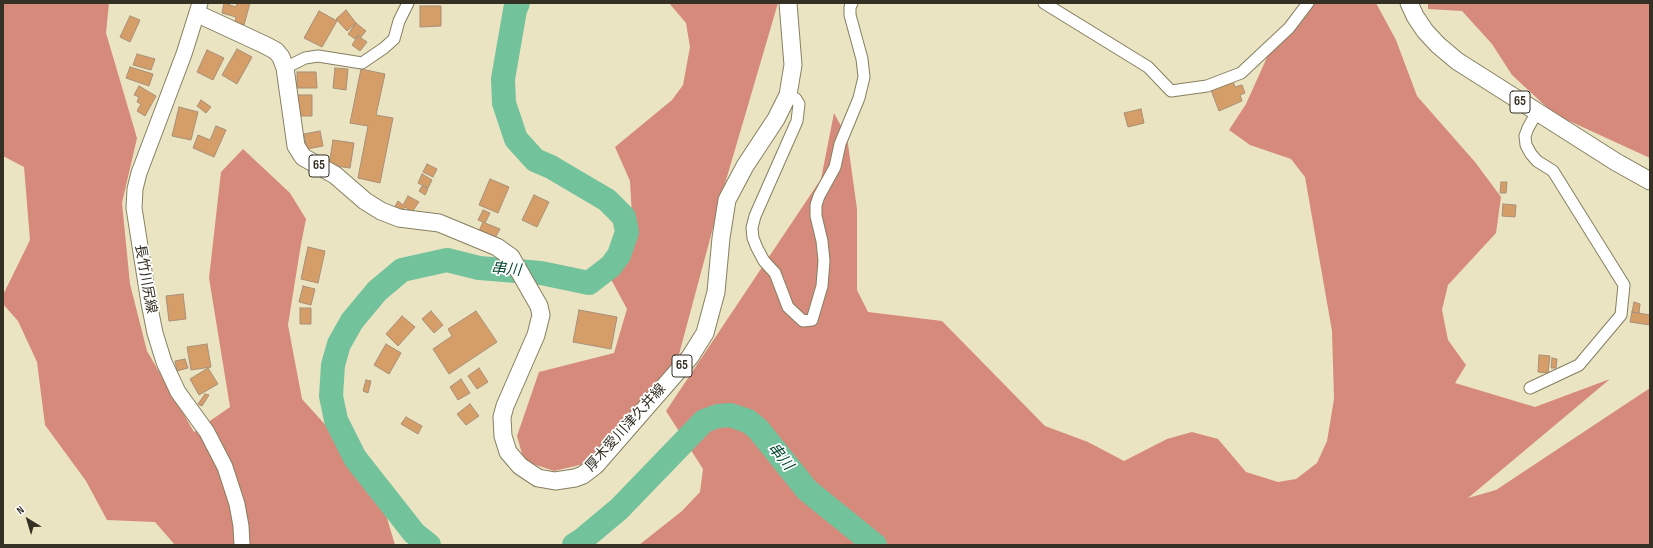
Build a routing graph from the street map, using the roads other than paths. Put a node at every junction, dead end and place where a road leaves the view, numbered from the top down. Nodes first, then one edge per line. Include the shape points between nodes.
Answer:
1 (408, 3) edge
2 (788, 3) edge
3 (852, 3) edge
4 (1044, 3) edge
5 (1308, 3) edge
6 (1408, 3) edge
7 (199, 9) edge
8 (285, 68) junction
9 (788, 96) junction
10 (1537, 112) junction
11 (1650, 181) edge
12 (1530, 388) dead end
13 (242, 545) edge

1 - 8 street via 394,39 362,63 318,56 305,58
2 - 9 main road, 厚木愛川津久井線 / 65 via 793,64
3 - 9 street via 850,15 862,59 864,77 859,98 840,144 835,168 816,205 824,261 822,286 812,320 803,321 788,307 775,273 757,248 752,228 797,121 799,104 796,99
4 - 5 street via 1148,67 1171,91 1206,86 1241,73 1289,28
6 - 10 main road, 65 via 1425,31 1447,54
7 - 8 main road, 65 via 270,47 281,57
7 - 13 main road, 長竹川尻線 via 187,48 139,173 134,208 149,303 164,362 178,392 207,432 225,467 237,504
8 - 9 main road, 厚木愛川津久井線 / 65 via 295,141 303,158 335,175 381,211 399,218 439,223 498,247 511,257 541,315 536,335 502,417 503,436 512,458 528,473 546,480 566,481 583,475 604,457 690,357 705,333 716,292 727,200
10 - 11 main road, 65
10 - 12 street via 1525,136 1526,145 1537,161 1553,171 1624,285 1621,315 1579,365

